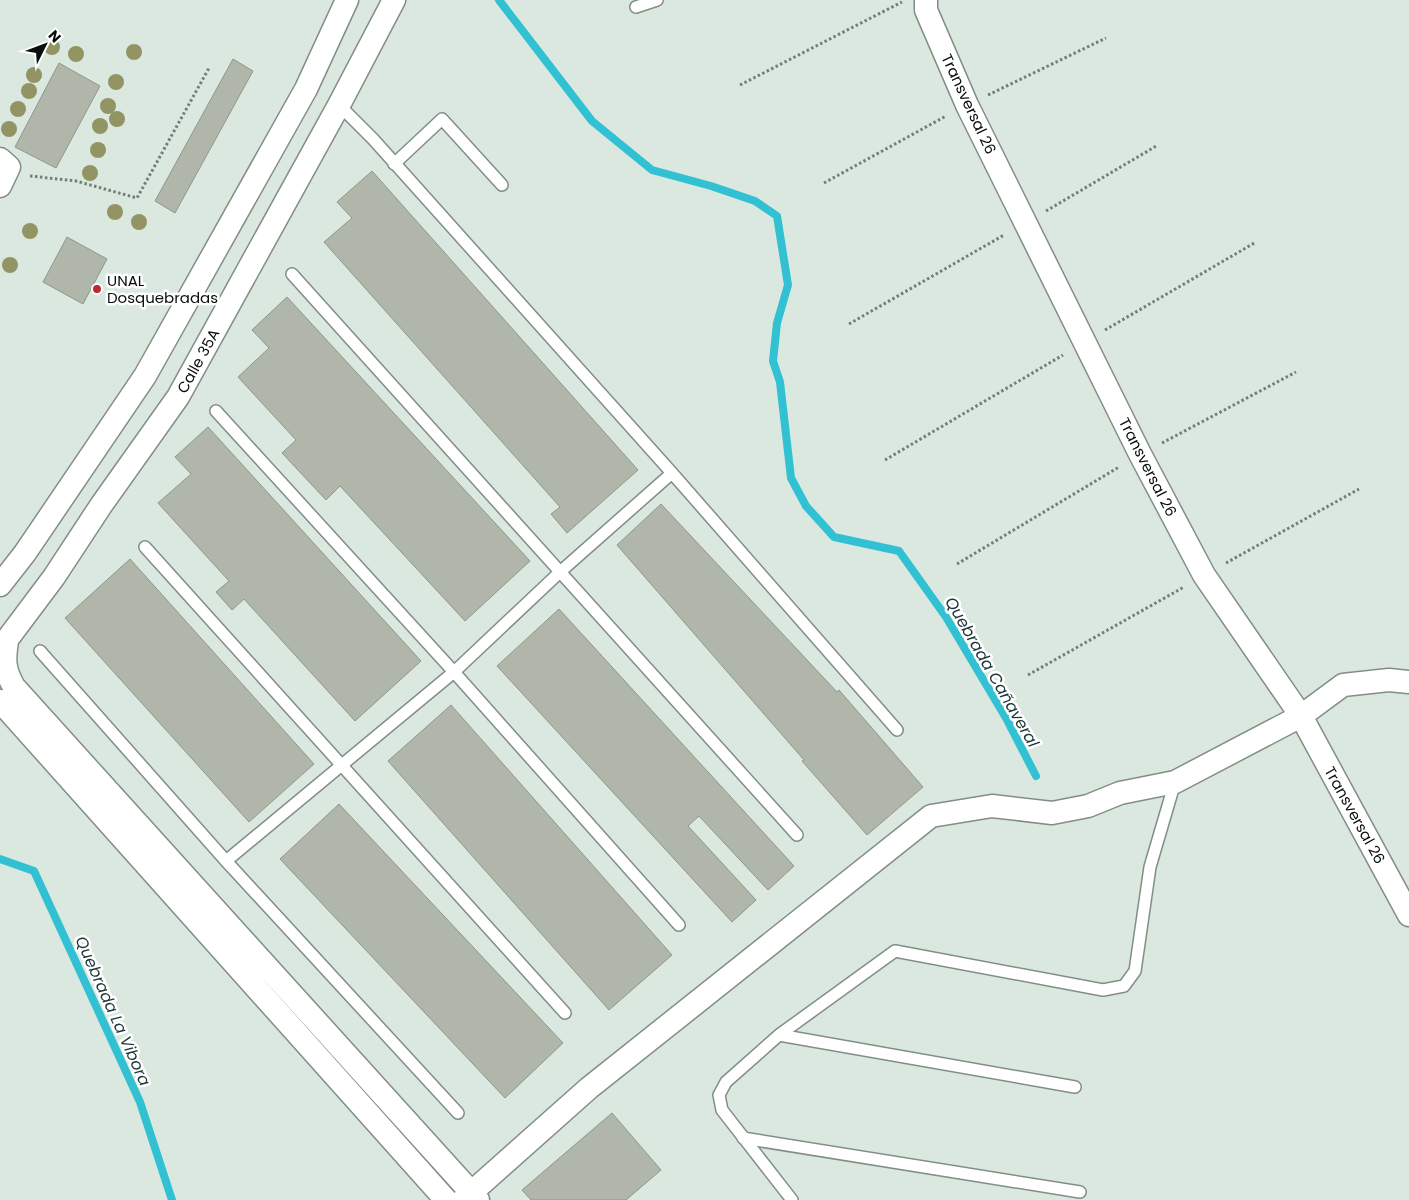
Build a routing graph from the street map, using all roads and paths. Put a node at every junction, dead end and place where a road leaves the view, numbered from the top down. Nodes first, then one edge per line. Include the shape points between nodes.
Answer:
1 (347, 0) edge
2 (394, 0) edge
3 (656, 0) edge
4 (907, 0) edge
5 (926, 0) edge
6 (636, 7) dead end
7 (209, 68) dead end
8 (740, 86) dead end
9 (306, 89) junction
10 (340, 105) junction
11 (394, 164) junction
12 (3, 171) edge
13 (502, 185) dead end
14 (292, 274) dead end
15 (216, 411) dead end
16 (672, 473) junction
17 (145, 547) dead end
18 (560, 572) junction
19 (0, 585) edge
20 (3, 645) edge
21 (40, 651) dead end
22 (454, 672) junction
23 (1409, 682) edge
24 (0, 701) edge
25 (1301, 716) junction
26 (897, 730) dead end
27 (342, 766) junction
28 (1175, 782) junction
29 (797, 835) dead end
30 (226, 861) junction
31 (1409, 914) edge
32 (679, 925) dead end
33 (564, 1013) dead end
34 (779, 1035) junction
35 (1075, 1087) dead end
36 (458, 1113) dead end
37 (743, 1138) junction
38 (1080, 1192) dead end
39 (471, 1197) edge
40 (446, 1200) edge
41 (792, 1200) edge

1 - 9 street
2 - 10 street, Calle 35A
3 - 6 lane
4 - 8 path
5 - 25 street, Transversal 26 via 926,10 967,105 1145,463 1204,575
7 - 12 path via 137,198 76,181
9 - 10 street
9 - 19 street via 145,376
10 - 11 lane
10 - 20 street, Calle 35A via 178,398
11 - 13 lane via 442,119
11 - 16 lane
14 - 18 lane
15 - 22 lane
16 - 18 lane
16 - 26 lane
17 - 27 lane
18 - 22 lane
18 - 29 lane
20 - 39 street via 6,672 14,687
21 - 30 lane
22 - 27 lane
22 - 32 lane
23 - 25 street via 1389,680 1343,685
24 - 40 street
25 - 28 street
25 - 31 street, Transversal 26
27 - 30 lane
27 - 33 lane
28 - 34 lane via 1150,867 1135,971 1124,986 1103,990 895,951
28 - 39 street via 1120,793 1088,806 1052,813 992,806 931,816 589,1088
30 - 36 lane
34 - 35 lane
34 - 37 lane via 726,1082 719,1095 722,1110
37 - 38 lane
37 - 41 lane

